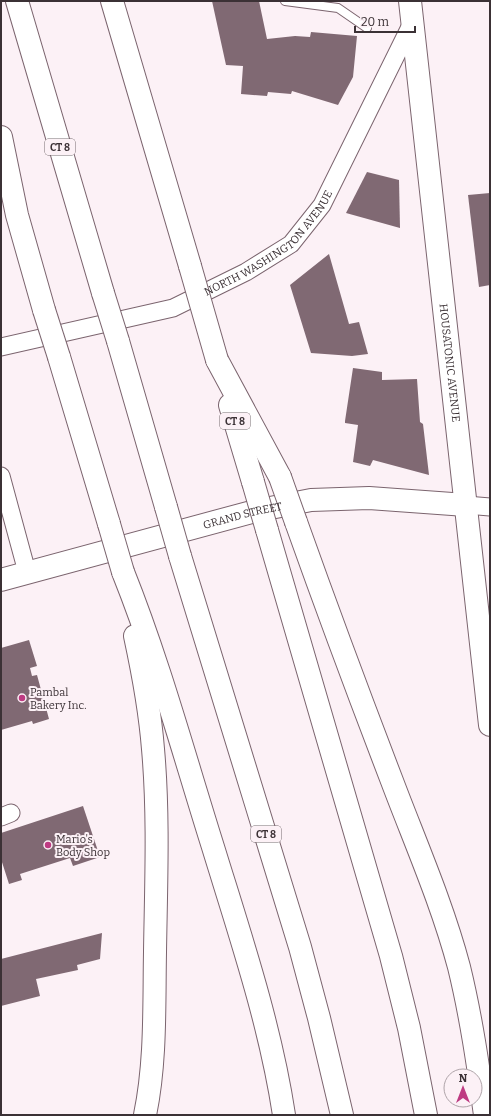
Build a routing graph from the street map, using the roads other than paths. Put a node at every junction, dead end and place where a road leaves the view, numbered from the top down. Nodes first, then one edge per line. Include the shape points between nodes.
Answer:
1 (17, 1) edge
2 (112, 1) edge
3 (285, 1) edge
4 (410, 1) edge
5 (420, 1) edge
6 (412, 23) junction
7 (367, 28) dead end
8 (1, 137) edge
9 (1, 347) edge
10 (217, 360) junction
11 (1, 476) edge
12 (466, 506) junction
13 (490, 506) edge
14 (26, 572) junction
15 (123, 572) junction
16 (1, 580) edge
17 (490, 725) edge
18 (145, 1115) edge
19 (284, 1115) edge
20 (342, 1115) edge
21 (426, 1115) edge
22 (485, 1115) edge

1 - 20 main road, CT 8, bridge via 180,556 300,947
2 - 10 main road, CT 8, bridge
3 - 7 lane via 338,8
4 - 6 main road, HOUSATONIC AVENUE
5 - 6 main road, NORTH WASHINGTON AVENUE
6 - 9 street, NORTH WASHINGTON AVENUE via 322,205 291,244 246,272 173,308
6 - 12 main road, HOUSATONIC AVENUE
8 - 15 main road, bridge via 17,215
10 - 21 main road, CT 8, bridge via 391,956 409,1028
10 - 22 main road, bridge via 280,477 434,891 459,967
11 - 14 street
12 - 13 street, GRAND STREET
12 - 14 main road, GRAND STREET via 369,498 311,500 256,511
12 - 17 main road, HOUSATONIC AVENUE
14 - 16 main road, GRAND STREET
15 - 18 main road via 146,693 155,778 152,1057 151,1082
15 - 19 main road via 153,652 250,971 268,1037

